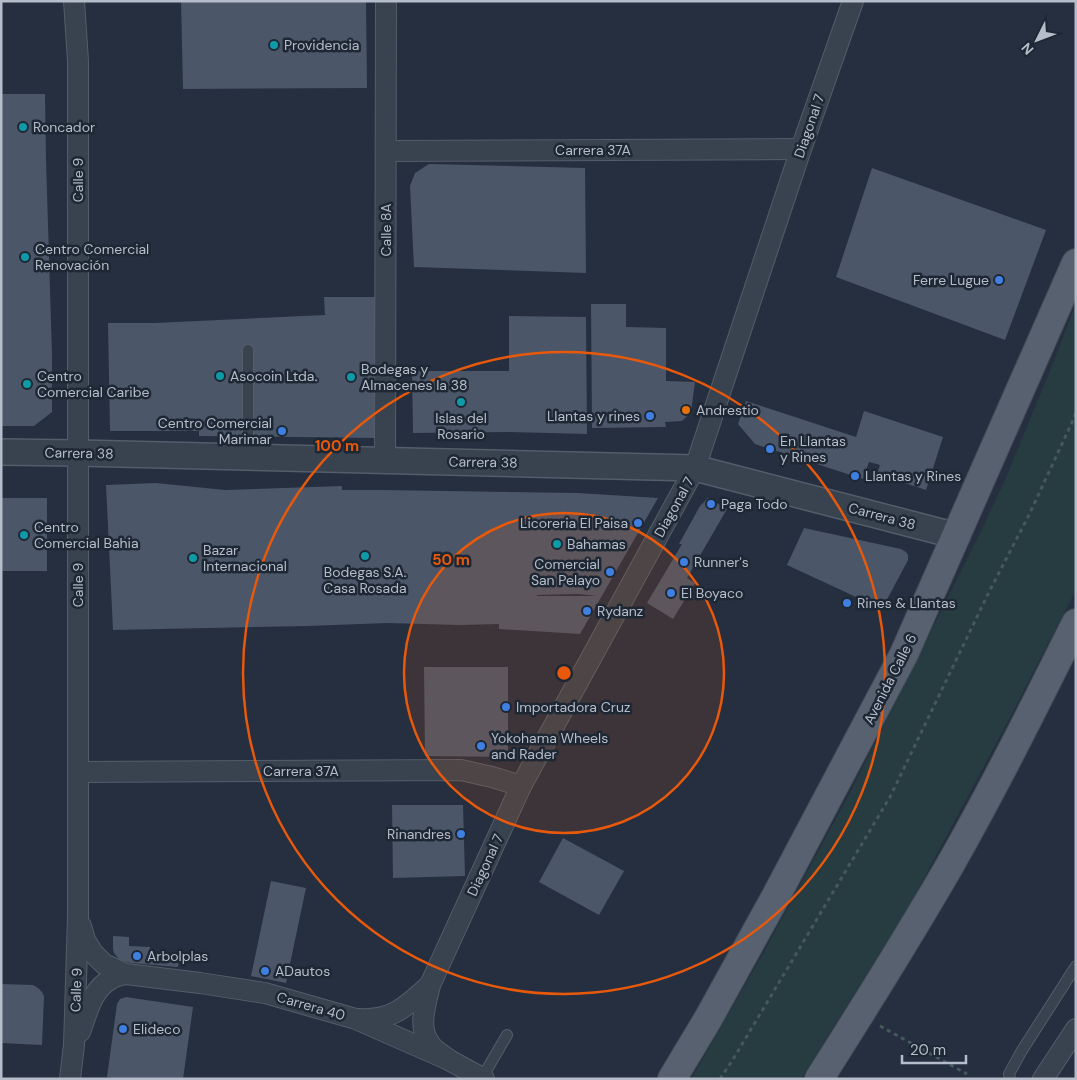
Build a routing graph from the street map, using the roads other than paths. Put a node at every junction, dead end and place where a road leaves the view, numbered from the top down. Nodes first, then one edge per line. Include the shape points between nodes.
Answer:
1 (74, 1) edge
2 (386, 1) edge
3 (853, 1) edge
4 (801, 149) junction
5 (386, 151) junction
6 (1076, 263) edge
7 (1070, 285) edge
8 (248, 350) dead end
9 (1, 452) edge
10 (78, 453) junction
11 (248, 456) junction
12 (385, 460) junction
13 (695, 468) junction
14 (957, 536) junction
15 (1076, 623) edge
16 (78, 772) junction
17 (521, 786) junction
18 (78, 917) junction
19 (1076, 966) edge
20 (126, 974) junction
21 (430, 985) junction
22 (356, 1019) junction
23 (1076, 1029) edge
24 (507, 1035) dead end
25 (74, 1045) junction
26 (449, 1060) junction
27 (483, 1078) edge
28 (70, 1079) edge
29 (672, 1079) edge
30 (820, 1079) edge
31 (1010, 1079) edge
32 (1043, 1079) edge

1 - 10 street, Calle 9 via 78,61
2 - 5 street, Calle 8A
3 - 4 street, Diagonal 7
4 - 5 street, Carrera 37A
4 - 13 street, Diagonal 7
5 - 12 street, Calle 8A
6 - 7 main road, Avenida Calle 6
7 - 14 main road, Avenida Calle 6
8 - 11 lane
9 - 10 street, Carrera 38
10 - 11 street, Carrera 38
10 - 16 street, Calle 9
11 - 12 street, Carrera 38
12 - 13 street, Carrera 38
13 - 14 street, Carrera 38
13 - 17 street, Diagonal 7
14 - 29 main road, Avenida Calle 6 via 904,654 857,745 717,1003
15 - 30 main road via 950,865
16 - 17 street, Carrera 37A via 461,770
16 - 18 street, Calle 9
17 - 21 street, Diagonal 7
18 - 20 street, Carrera 40 via 93,953 104,964
18 - 25 street, Calle 9
19 - 31 lane via 1021,1052 1009,1074
20 - 22 street, Carrera 40 via 265,994
20 - 25 street, Carrera 40 via 111,978 100,986
21 - 22 street, Diagonal 7 via 388,1016
21 - 26 street, Diagonal 7 via 423,1017 424,1032 430,1045
22 - 26 street, Carrera 40
23 - 32 street
24 - 27 lane
25 - 28 street, Calle 9
26 - 27 street, Carrera 40

